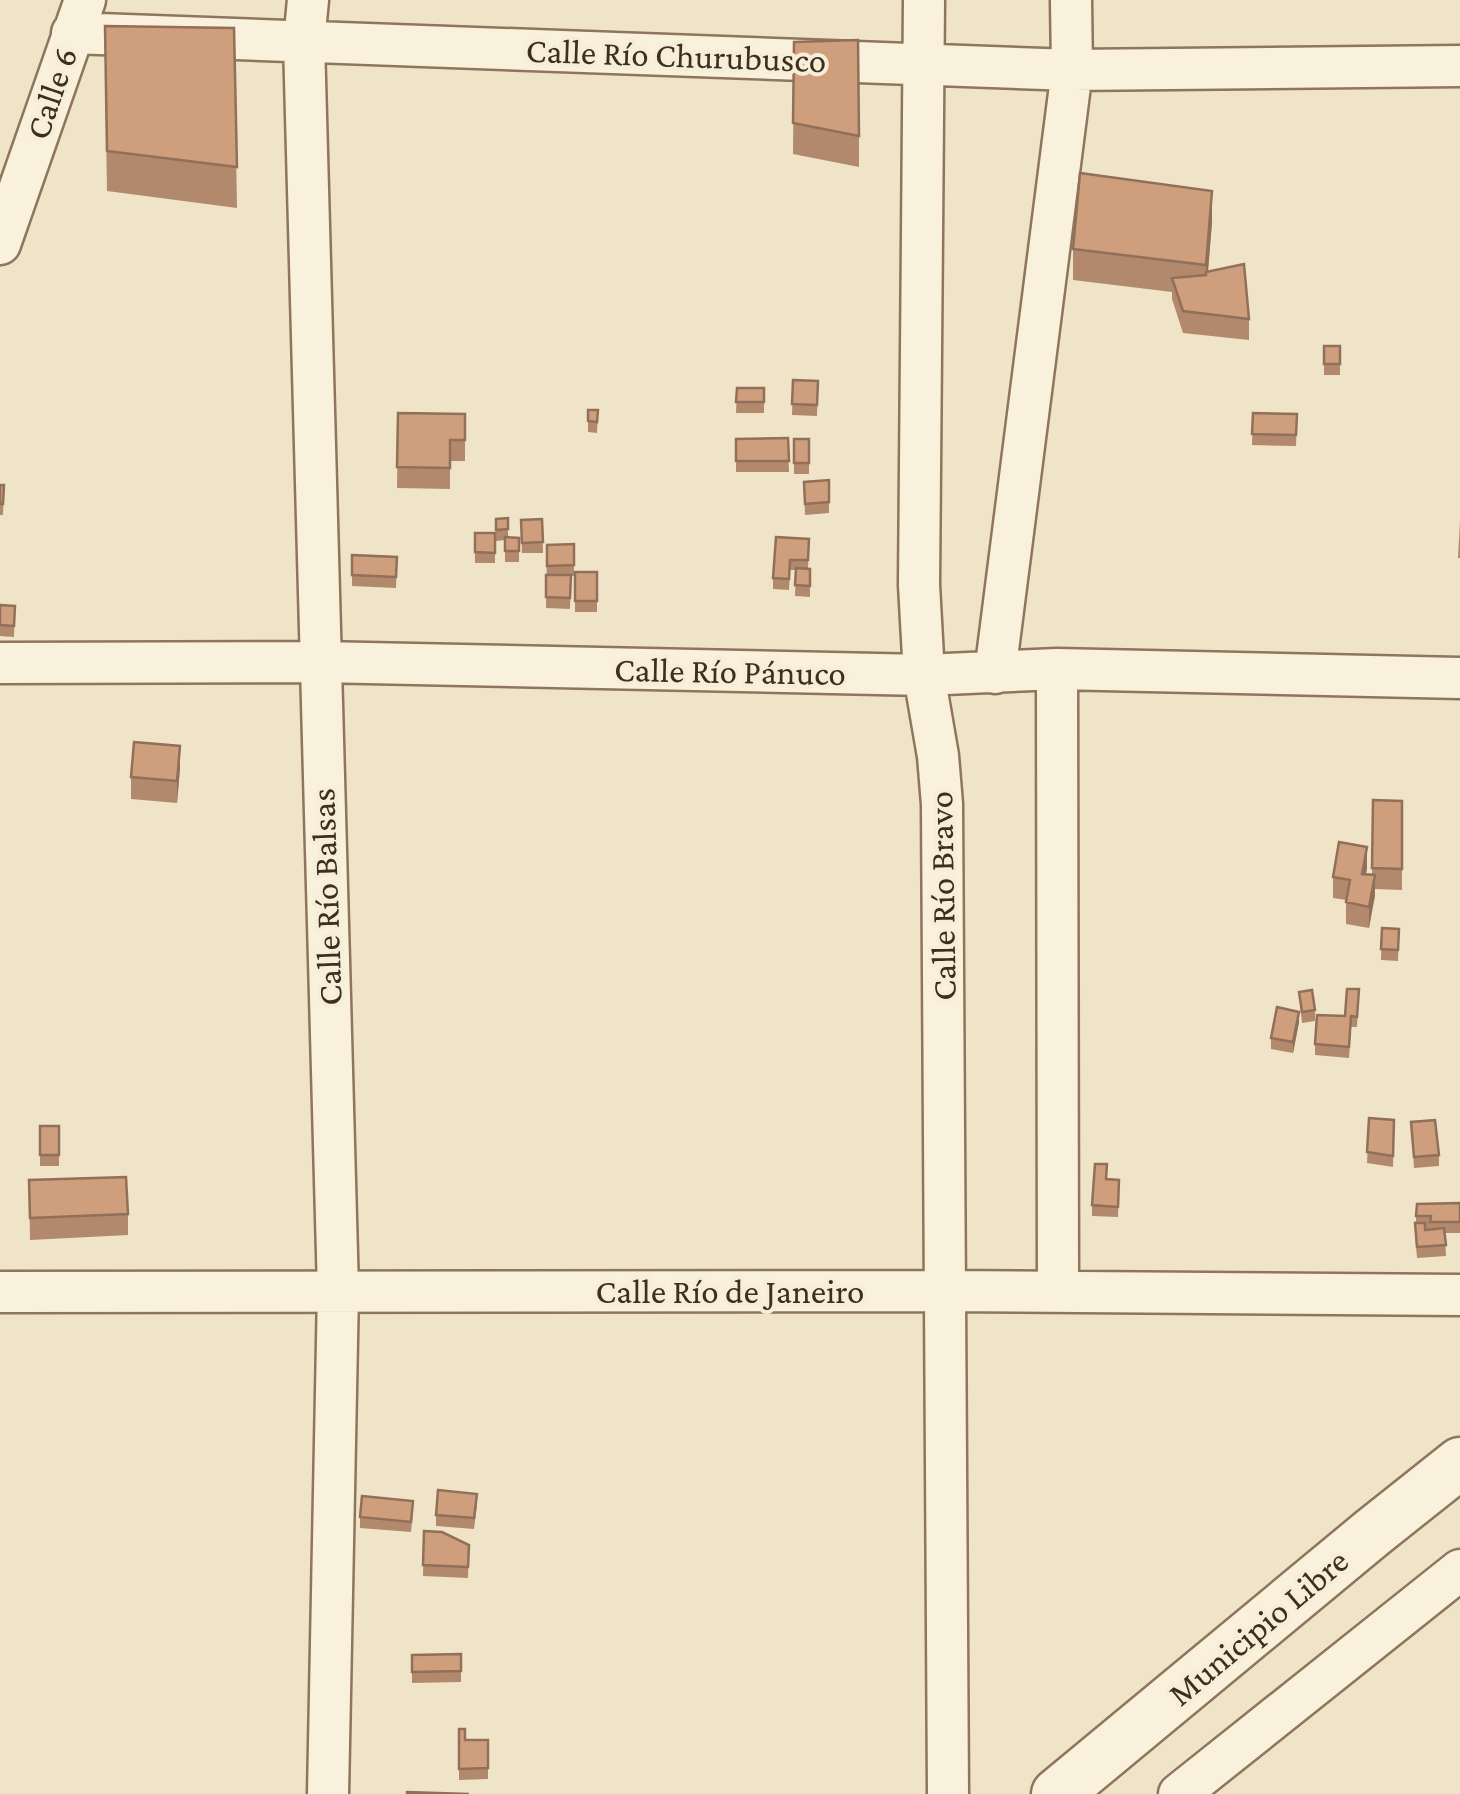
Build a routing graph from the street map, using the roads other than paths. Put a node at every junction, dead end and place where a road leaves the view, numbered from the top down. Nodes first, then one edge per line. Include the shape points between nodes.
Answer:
1 (308, 0) edge
2 (924, 0) edge
3 (1070, 0) edge
4 (78, 16) edge
5 (304, 42) junction
6 (922, 64) junction
7 (1460, 66) edge
8 (1072, 70) junction
9 (0, 244) edge
10 (320, 662) junction
11 (0, 663) edge
12 (1057, 669) junction
13 (995, 673) junction
14 (924, 676) junction
15 (1460, 678) edge
16 (338, 1290) junction
17 (946, 1291) junction
18 (0, 1292) edge
19 (1058, 1292) junction
20 (1460, 1295) edge
21 (1460, 1463) edge
22 (1460, 1570) edge
23 (328, 1794) edge
24 (948, 1794) edge
25 (1057, 1794) edge
26 (1179, 1794) edge

1 - 5 street, Calle Río Balsas
2 - 6 street, Calle Río Bravo
3 - 8 street
4 - 5 street, Calle Río Churubusco
4 - 9 street, Calle 6
5 - 6 street, Calle Río Churubusco
5 - 10 street, Calle Río Balsas
6 - 8 street, Calle Río Churubusco
6 - 14 street, Calle Río Bravo
7 - 8 street, Calle Río Churubusco
8 - 13 street
10 - 11 street, Calle Río Pánuco
10 - 14 street, Calle Río Pánuco
10 - 16 street, Calle Río Balsas
12 - 13 street, Calle Río Pánuco
12 - 15 street, Calle Río Pánuco
12 - 19 street
13 - 14 street, Calle Río Pánuco
14 - 17 street, Calle Río Bravo via 942,804
16 - 17 street, Calle Río de Janeiro
16 - 18 street, Calle Río de Janeiro
16 - 23 street, Calle Río Balsas
17 - 19 street, Calle Río de Janeiro
17 - 24 street, Calle Río Bravo
19 - 20 street, Calle Río de Janeiro
21 - 25 street, Municipio Libre
22 - 26 street

